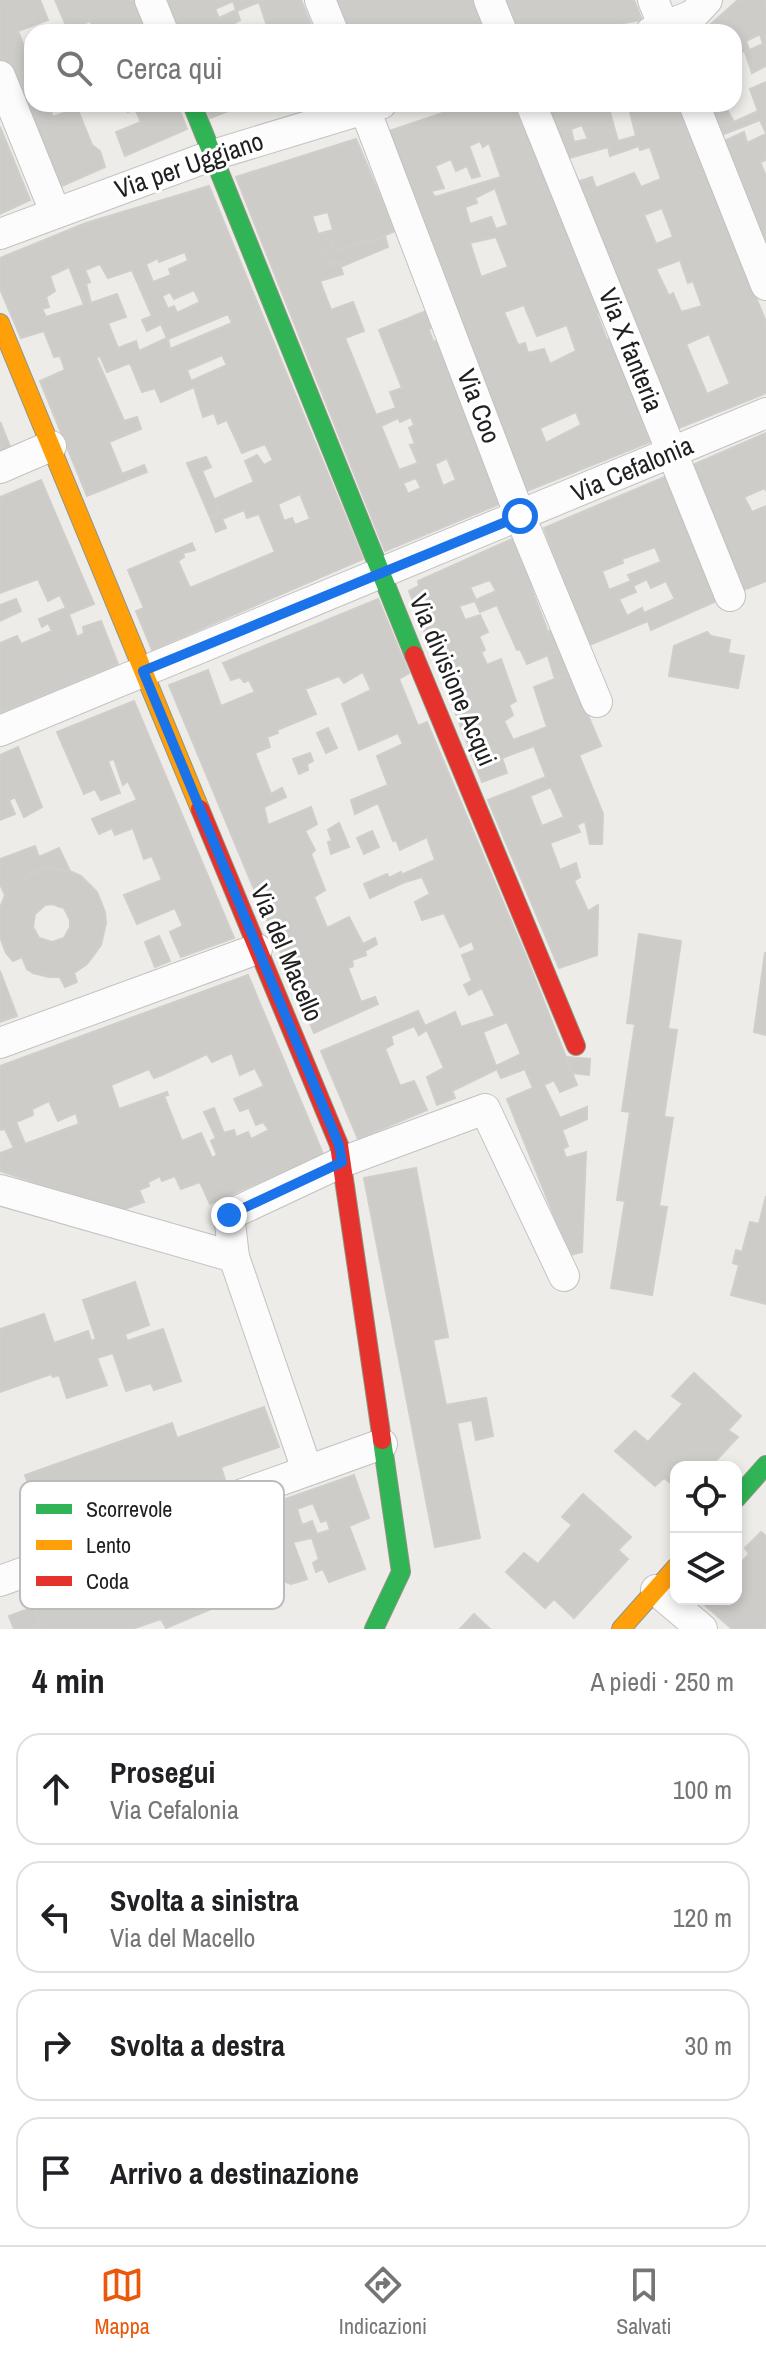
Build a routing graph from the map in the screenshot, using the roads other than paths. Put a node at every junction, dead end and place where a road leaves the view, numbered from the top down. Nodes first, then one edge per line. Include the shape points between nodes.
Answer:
1 (150, 0) edge
2 (320, 0) edge
3 (489, 0) edge
4 (653, 0) edge
5 (707, 0) edge
6 (160, 24) edge
7 (330, 24) edge
8 (499, 24) edge
9 (658, 24) edge
10 (674, 24) edge
11 (0, 76) edge
12 (195, 112) edge
13 (351, 112) edge
14 (372, 112) edge
15 (534, 112) edge
16 (697, 112) edge
17 (213, 155) junction
18 (55, 212) junction
19 (0, 234) edge
20 (766, 285) edge
21 (0, 323) edge
22 (766, 413) edge
23 (51, 446) junction
24 (672, 452) junction
25 (0, 468) edge
26 (520, 516) junction
27 (380, 572) junction
28 (730, 596) dead end
29 (143, 671) junction
30 (597, 702) dead end
31 (0, 731) edge
32 (257, 949) junction
33 (0, 1043) edge
34 (576, 1046) dead end
35 (342, 1162) junction
36 (0, 1190) edge
37 (234, 1257) junction
38 (564, 1276) dead end
39 (382, 1444) junction
40 (766, 1465) edge
41 (307, 1470) junction
42 (277, 1481) edge
43 (742, 1492) edge
44 (20, 1574) edge
45 (670, 1574) edge
46 (0, 1581) edge
47 (656, 1590) junction
48 (374, 1629) edge
49 (621, 1629) edge
50 (702, 1629) edge

1 - 6 street
2 - 7 street
3 - 8 street
4 - 9 street
5 - 10 street
11 - 18 street
12 - 17 street, Via divisione Acqui
13 - 17 street, Via per Uggiano
14 - 26 street, Via Coo
15 - 24 street, Via X fanteria
16 - 20 street
17 - 18 street, Via per Uggiano
17 - 27 street, Via divisione Acqui
18 - 19 street, Via per Uggiano
21 - 23 street, Via del Macello
22 - 24 street, Via Cefalonia
23 - 25 street
23 - 29 street, Via del Macello
24 - 26 street, Via Cefalonia
24 - 28 street, Via X fanteria
26 - 27 street, Via Cefalonia
26 - 30 street, Via Coo
27 - 29 street, Via Cefalonia
27 - 34 street, Via divisione Acqui
29 - 31 street, Via Cefalonia
29 - 32 street, Via del Macello
32 - 33 street
32 - 35 street, Via del Macello
35 - 37 street via 229,1215
35 - 38 street via 485,1109
35 - 39 street, Via del Macello
36 - 37 street
37 - 41 street
39 - 41 street
39 - 48 street, Via del Macello via 401,1572
40 - 43 street
41 - 42 street
44 - 46 street
45 - 47 street
47 - 49 street
47 - 50 street

